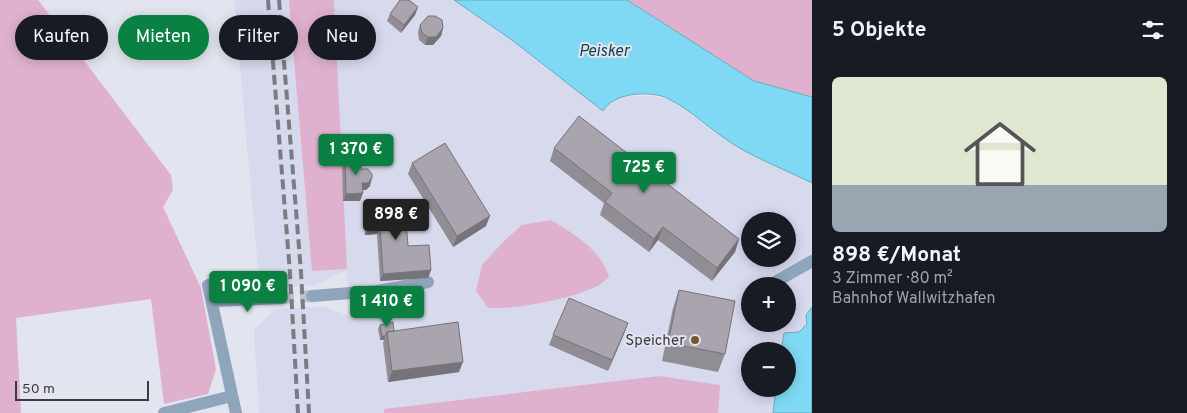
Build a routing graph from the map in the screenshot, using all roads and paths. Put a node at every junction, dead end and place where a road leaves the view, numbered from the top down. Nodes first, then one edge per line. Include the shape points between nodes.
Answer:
1 (812, 261) edge
2 (784, 277) edge
3 (428, 282) dead end
4 (208, 285) dead end
5 (312, 296) tunnel mouth
6 (282, 298) tunnel mouth
7 (213, 301) junction
8 (232, 396) junction
9 (164, 413) edge
10 (236, 413) edge

1 - 2 street
3 - 5 street via 377,291
4 - 7 street
6 - 7 street
7 - 8 street
8 - 9 street
8 - 10 street

